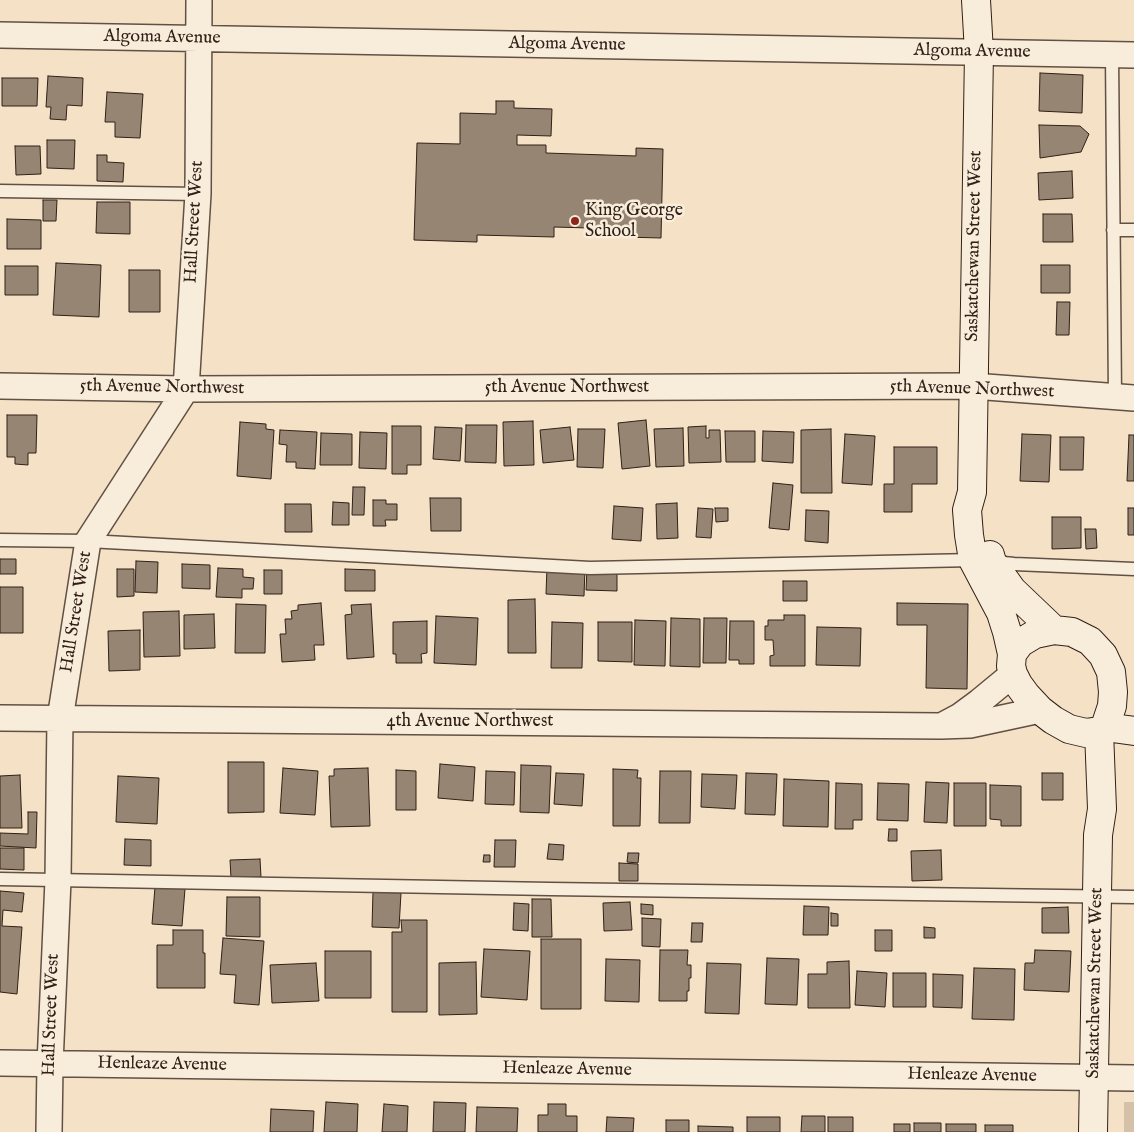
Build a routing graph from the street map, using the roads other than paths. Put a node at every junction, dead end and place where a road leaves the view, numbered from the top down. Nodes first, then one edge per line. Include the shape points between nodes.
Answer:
1 (199, 0) edge
2 (976, 0) edge
3 (0, 35) edge
4 (200, 39) junction
5 (979, 52) junction
6 (1123, 55) edge
7 (0, 190) edge
8 (198, 194) junction
9 (1113, 230) junction
10 (1134, 230) edge
11 (0, 386) edge
12 (973, 386) junction
13 (186, 389) junction
14 (1124, 398) edge
15 (0, 540) edge
16 (88, 541) junction
17 (983, 561) junction
18 (1134, 569) edge
19 (1054, 630) junction
20 (1013, 664) junction
21 (1113, 692) junction
22 (1134, 709) edge
23 (1040, 710) junction
24 (0, 718) edge
25 (60, 719) junction
26 (941, 726) junction
27 (1069, 729) junction
28 (1102, 729) junction
29 (1134, 730) edge
30 (1098, 835) junction
31 (0, 879) edge
32 (58, 880) junction
33 (1097, 896) junction
34 (1134, 897) edge
35 (0, 1063) edge
36 (50, 1064) junction
37 (1094, 1077) junction
38 (1134, 1078) edge
39 (49, 1132) edge
40 (1093, 1132) edge

1 - 4 street, Hall Street West
2 - 5 street, Saskatchewan Street West
3 - 4 street, Algoma Avenue
4 - 5 street, Algoma Avenue
4 - 8 street, Hall Street West
5 - 6 street, Algoma Avenue
5 - 12 street, Saskatchewan Street West
6 - 9 lane
7 - 8 lane
8 - 13 street, Hall Street West
9 - 10 lane
9 - 14 lane
11 - 13 street, 5th Avenue Northwest
12 - 13 street, 5th Avenue Northwest
12 - 14 street, 5th Avenue Northwest
12 - 17 street, Saskatchewan Street West via 972,492 967,510 969,535
13 - 16 street, Hall Street West
15 - 16 lane
16 - 17 lane via 590,568
16 - 25 street, Hall Street West
17 - 18 lane
17 - 19 street, Saskatchewan Street West
17 - 20 street, Saskatchewan Street West via 1007,632
19 - 20 street via 1035,634 1020,643
19 - 21 street via 1072,632 1090,641 1103,655 1111,672
20 - 23 street via 1018,684
20 - 26 street, 4th Avenue Northwest via 979,702
21 - 22 street
21 - 28 street via 1112,706
23 - 26 street, 4th Avenue Northwest via 970,725
23 - 27 street
24 - 25 street, 4th Avenue Northwest
25 - 26 street, 4th Avenue Northwest
25 - 32 street, Hall Street West
27 - 28 street via 1086,733
27 - 30 street, Saskatchewan Street West via 1084,762
28 - 29 street
28 - 30 street, Saskatchewan Street West via 1102,810
30 - 33 street, Saskatchewan Street West
31 - 32 lane
32 - 33 lane
32 - 36 street, Hall Street West
33 - 34 lane
33 - 37 street, Saskatchewan Street West
35 - 36 street, Henleaze Avenue
36 - 37 street, Henleaze Avenue
36 - 39 street, Hall Street West
37 - 38 street, Henleaze Avenue
37 - 40 street, Saskatchewan Street West

